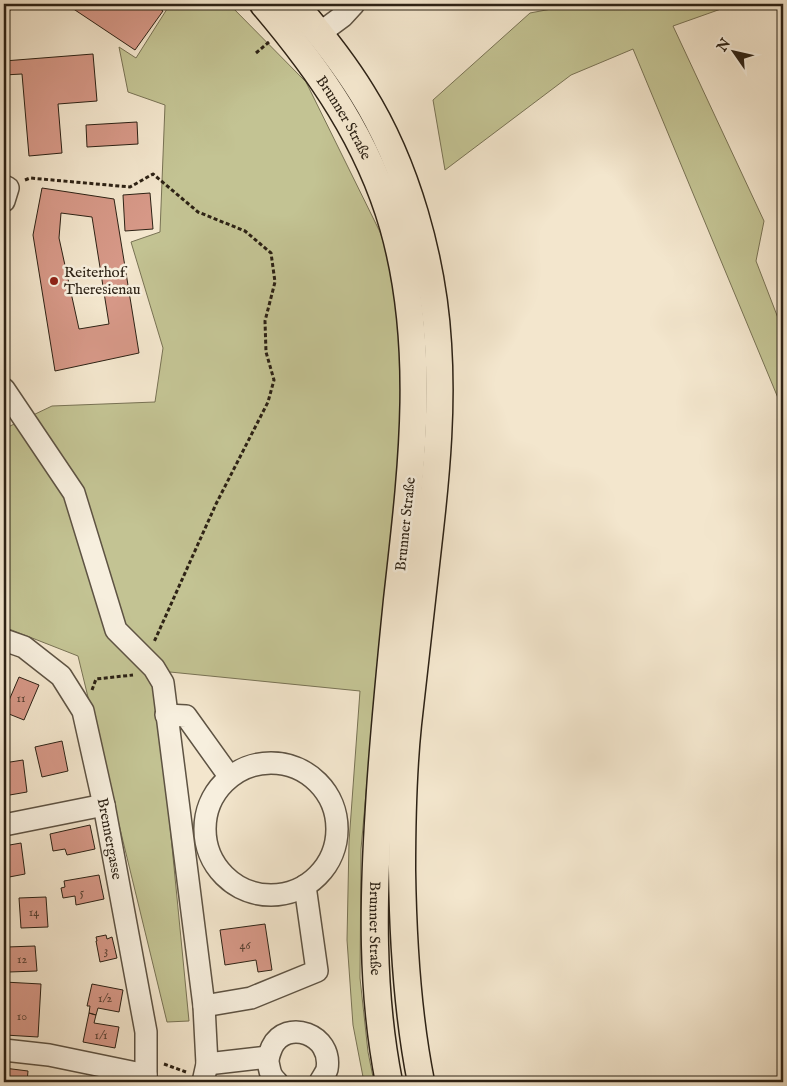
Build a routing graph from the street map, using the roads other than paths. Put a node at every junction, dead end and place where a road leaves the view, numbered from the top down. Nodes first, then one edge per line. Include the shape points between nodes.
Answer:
1 (263, 4) edge
2 (295, 4) edge
3 (354, 4) edge
4 (320, 33) junction
5 (4, 389) edge
6 (4, 640) edge
7 (166, 716) junction
8 (229, 776) junction
9 (104, 805) junction
10 (4, 825) edge
11 (305, 886) junction
12 (204, 1006) junction
13 (410, 1013) junction
14 (4, 1050) edge
15 (268, 1057) junction
16 (205, 1075) edge
17 (146, 1079) edge
18 (277, 1082) edge
19 (320, 1082) edge
20 (388, 1082) edge
21 (421, 1082) edge
22 (432, 1082) edge

1 - 20 main road, Brunner Straße via 334,96 370,163 393,225 410,312 414,364 411,466 382,744 374,902 374,973
2 - 4 main road, Brunner Straße
3 - 4 street
4 - 13 main road, Brunner Straße via 363,94 386,137 407,189 422,239 438,343 437,464 408,727 402,828 403,924
5 - 7 street via 74,493 116,630 163,683
6 - 9 street, Brennergasse via 24,647 61,676 83,712
7 - 8 street via 186,716
7 - 12 street
8 - 11 street via 213,794 204,818 205,844 215,866 233,884 256,894 281,895
8 - 11 street via 251,764 275,762 298,767 318,781 332,801 338,825 334,849 323,870
9 - 10 street
9 - 17 street, Brennergasse via 146,1032
11 - 12 street via 317,971 251,998
12 - 16 street
13 - 21 main road, Brunner Straße
13 - 22 street via 424,1027
14 - 17 street via 49,1054
15 - 16 street
15 - 18 street via 271,1076
15 - 19 street via 275,1042 288,1033 304,1032 319,1040 327,1054 327,1070

